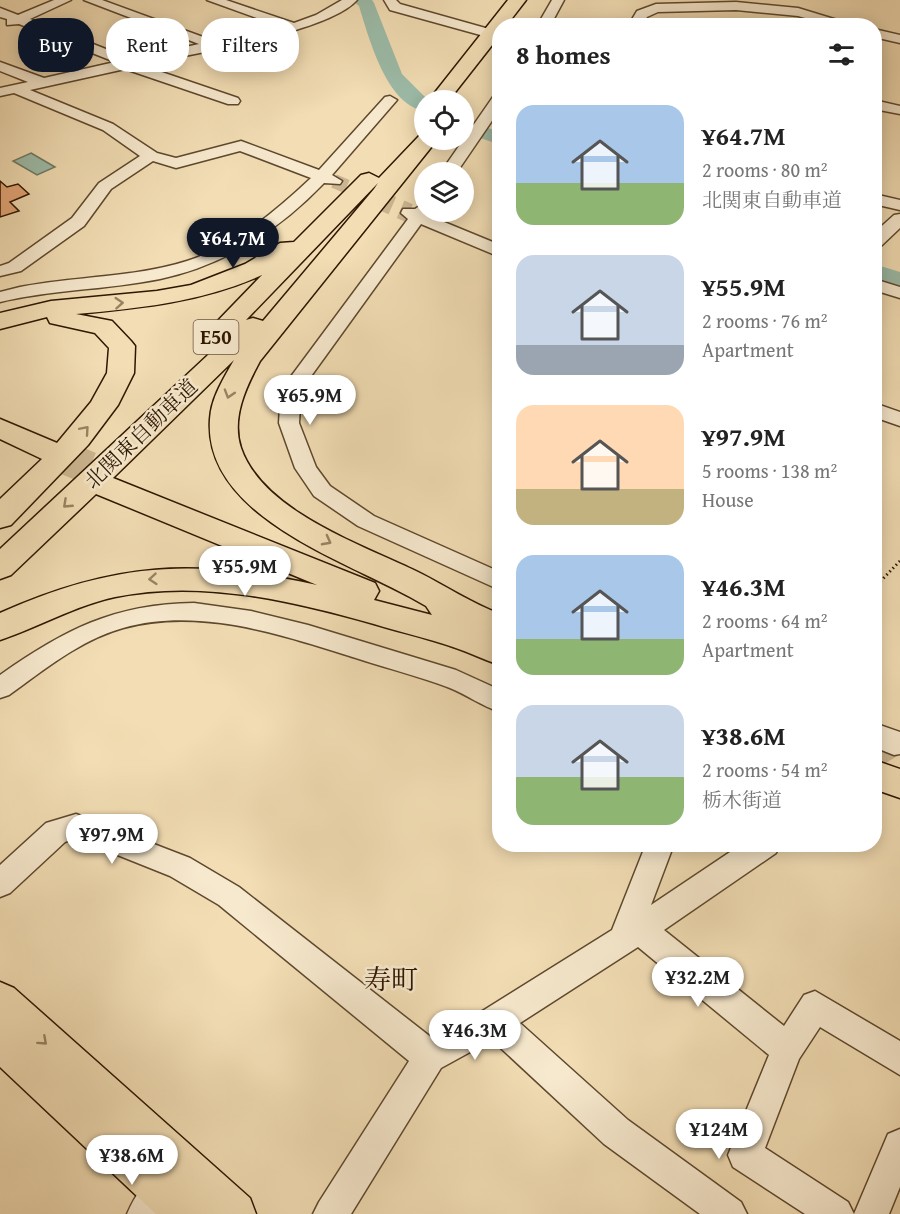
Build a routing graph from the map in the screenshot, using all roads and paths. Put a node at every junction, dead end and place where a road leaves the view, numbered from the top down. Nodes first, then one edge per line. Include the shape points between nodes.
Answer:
1 (65, 0) edge
2 (213, 0) edge
3 (325, 0) edge
4 (390, 0) edge
5 (517, 0) edge
6 (533, 0) edge
7 (558, 0) edge
8 (96, 1) edge
9 (346, 3) edge
10 (0, 12) edge
11 (21, 18) edge
12 (267, 18) edge
13 (505, 18) edge
14 (521, 18) edge
15 (548, 18) edge
16 (639, 18) edge
17 (821, 18) edge
18 (18, 19) edge
19 (18, 19) edge
20 (299, 25) edge
21 (0, 26) edge
22 (484, 32) dead end
23 (882, 35) edge
24 (492, 37) edge
25 (900, 39) edge
26 (201, 40) edge
27 (492, 55) edge
28 (0, 66) edge
29 (106, 68) edge
30 (148, 72) edge
31 (44, 83) junction
32 (16, 89) junction
33 (456, 90) edge
34 (458, 90) edge
35 (0, 92) edge
36 (390, 100) dead end
37 (233, 101) dead end
38 (882, 106) edge
39 (492, 110) edge
40 (900, 110) edge
41 (414, 136) edge
42 (414, 139) edge
43 (414, 146) edge
44 (151, 156) junction
45 (456, 162) edge
46 (404, 165) junction
47 (329, 179) junction
48 (882, 201) edge
49 (900, 205) edge
50 (414, 217) edge
51 (900, 219) edge
52 (436, 222) tunnel mouth
53 (882, 236) edge
54 (492, 248) edge
55 (0, 271) edge
56 (882, 287) edge
57 (900, 293) edge
58 (0, 297) edge
59 (0, 321) edge
60 (0, 330) edge
61 (882, 412) edge
62 (900, 419) edge
63 (0, 428) edge
64 (0, 439) edge
65 (108, 482) tunnel mouth
66 (0, 517) edge
67 (0, 538) edge
68 (900, 561) edge
69 (0, 567) edge
70 (492, 578) edge
71 (882, 580) edge
72 (460, 624) junction
73 (492, 626) edge
74 (0, 627) edge
75 (492, 646) edge
76 (0, 688) edge
77 (492, 698) edge
78 (882, 738) edge
79 (900, 743) edge
80 (882, 777) edge
81 (900, 784) edge
82 (882, 799) edge
83 (900, 805) edge
84 (658, 852) edge
85 (754, 852) edge
86 (0, 884) edge
87 (632, 934) junction
88 (0, 1001) edge
89 (495, 1021) junction
90 (0, 1040) edge
91 (787, 1049) junction
92 (430, 1057) junction
93 (900, 1059) edge
94 (898, 1154) edge
95 (165, 1206) edge
96 (234, 1214) edge
97 (331, 1214) edge
98 (729, 1214) edge
99 (836, 1214) edge
100 (871, 1214) edge

1 - 11 street
2 - 12 street
3 - 9 street
4 - 22 street via 395,7
5 - 13 highway
6 - 14 highway
7 - 15 street
8 - 26 street
9 - 20 street
10 - 18 street
16 - 17 street via 656,8 736,6
19 - 21 street
23 - 25 street
24 - 33 highway
27 - 34 highway
28 - 31 street
29 - 31 street
30 - 37 street
31 - 32 street
32 - 35 street
32 - 44 street via 108,127
36 - 47 street
38 - 40 street
39 - 45 street
59 -> 41 highway via 35,311 180,295 251,271 303,236 379,159
42 - 67 highway, 北関東自動車道 / E50 via 247,307
43 - 46 highway, 北関東自動車道 / E50
44 - 47 street via 176,163 241,146
44 - 55 street via 105,186 78,222 15,267
46 -> 69 highway, 北関東自動車道 / E50 via 242,337
46 -> 72 highway via 369,214 252,351 230,388 224,432 233,462 254,492 272,508 321,538 399,576
47 - 58 street via 250,238 206,261 159,274 39,287
48 - 49 street
50 - 70 street via 291,390 289,423 306,468 322,491 366,521
51 - 53 street
52 - 54 street
56 - 57 street
66 -> 60 highway via 105,406 123,361 119,343 111,333 86,321 55,317
61 - 62 street
63 - 64 highway via 48,456
65 - 72 highway via 379,597
68 - 71 path
72 - 73 highway
72 -> 74 highway via 274,587 194,577 122,582 86,591 47,604
72 - 75 highway
76 - 77 street via 88,631 135,616 175,613 236,616 304,633 460,681
78 - 79 street
80 - 81 main road
82 - 83 main road
84 - 87 street
85 - 87 street
86 - 92 street via 56,832 76,826 180,867 229,896
87 - 89 street
87 - 91 street
88 -> 96 main road
89 - 92 street
89 - 98 street via 616,1132
90 - 95 main road
91 - 93 street via 815,1006
91 - 99 street via 745,1155
92 - 97 street
94 - 100 street

